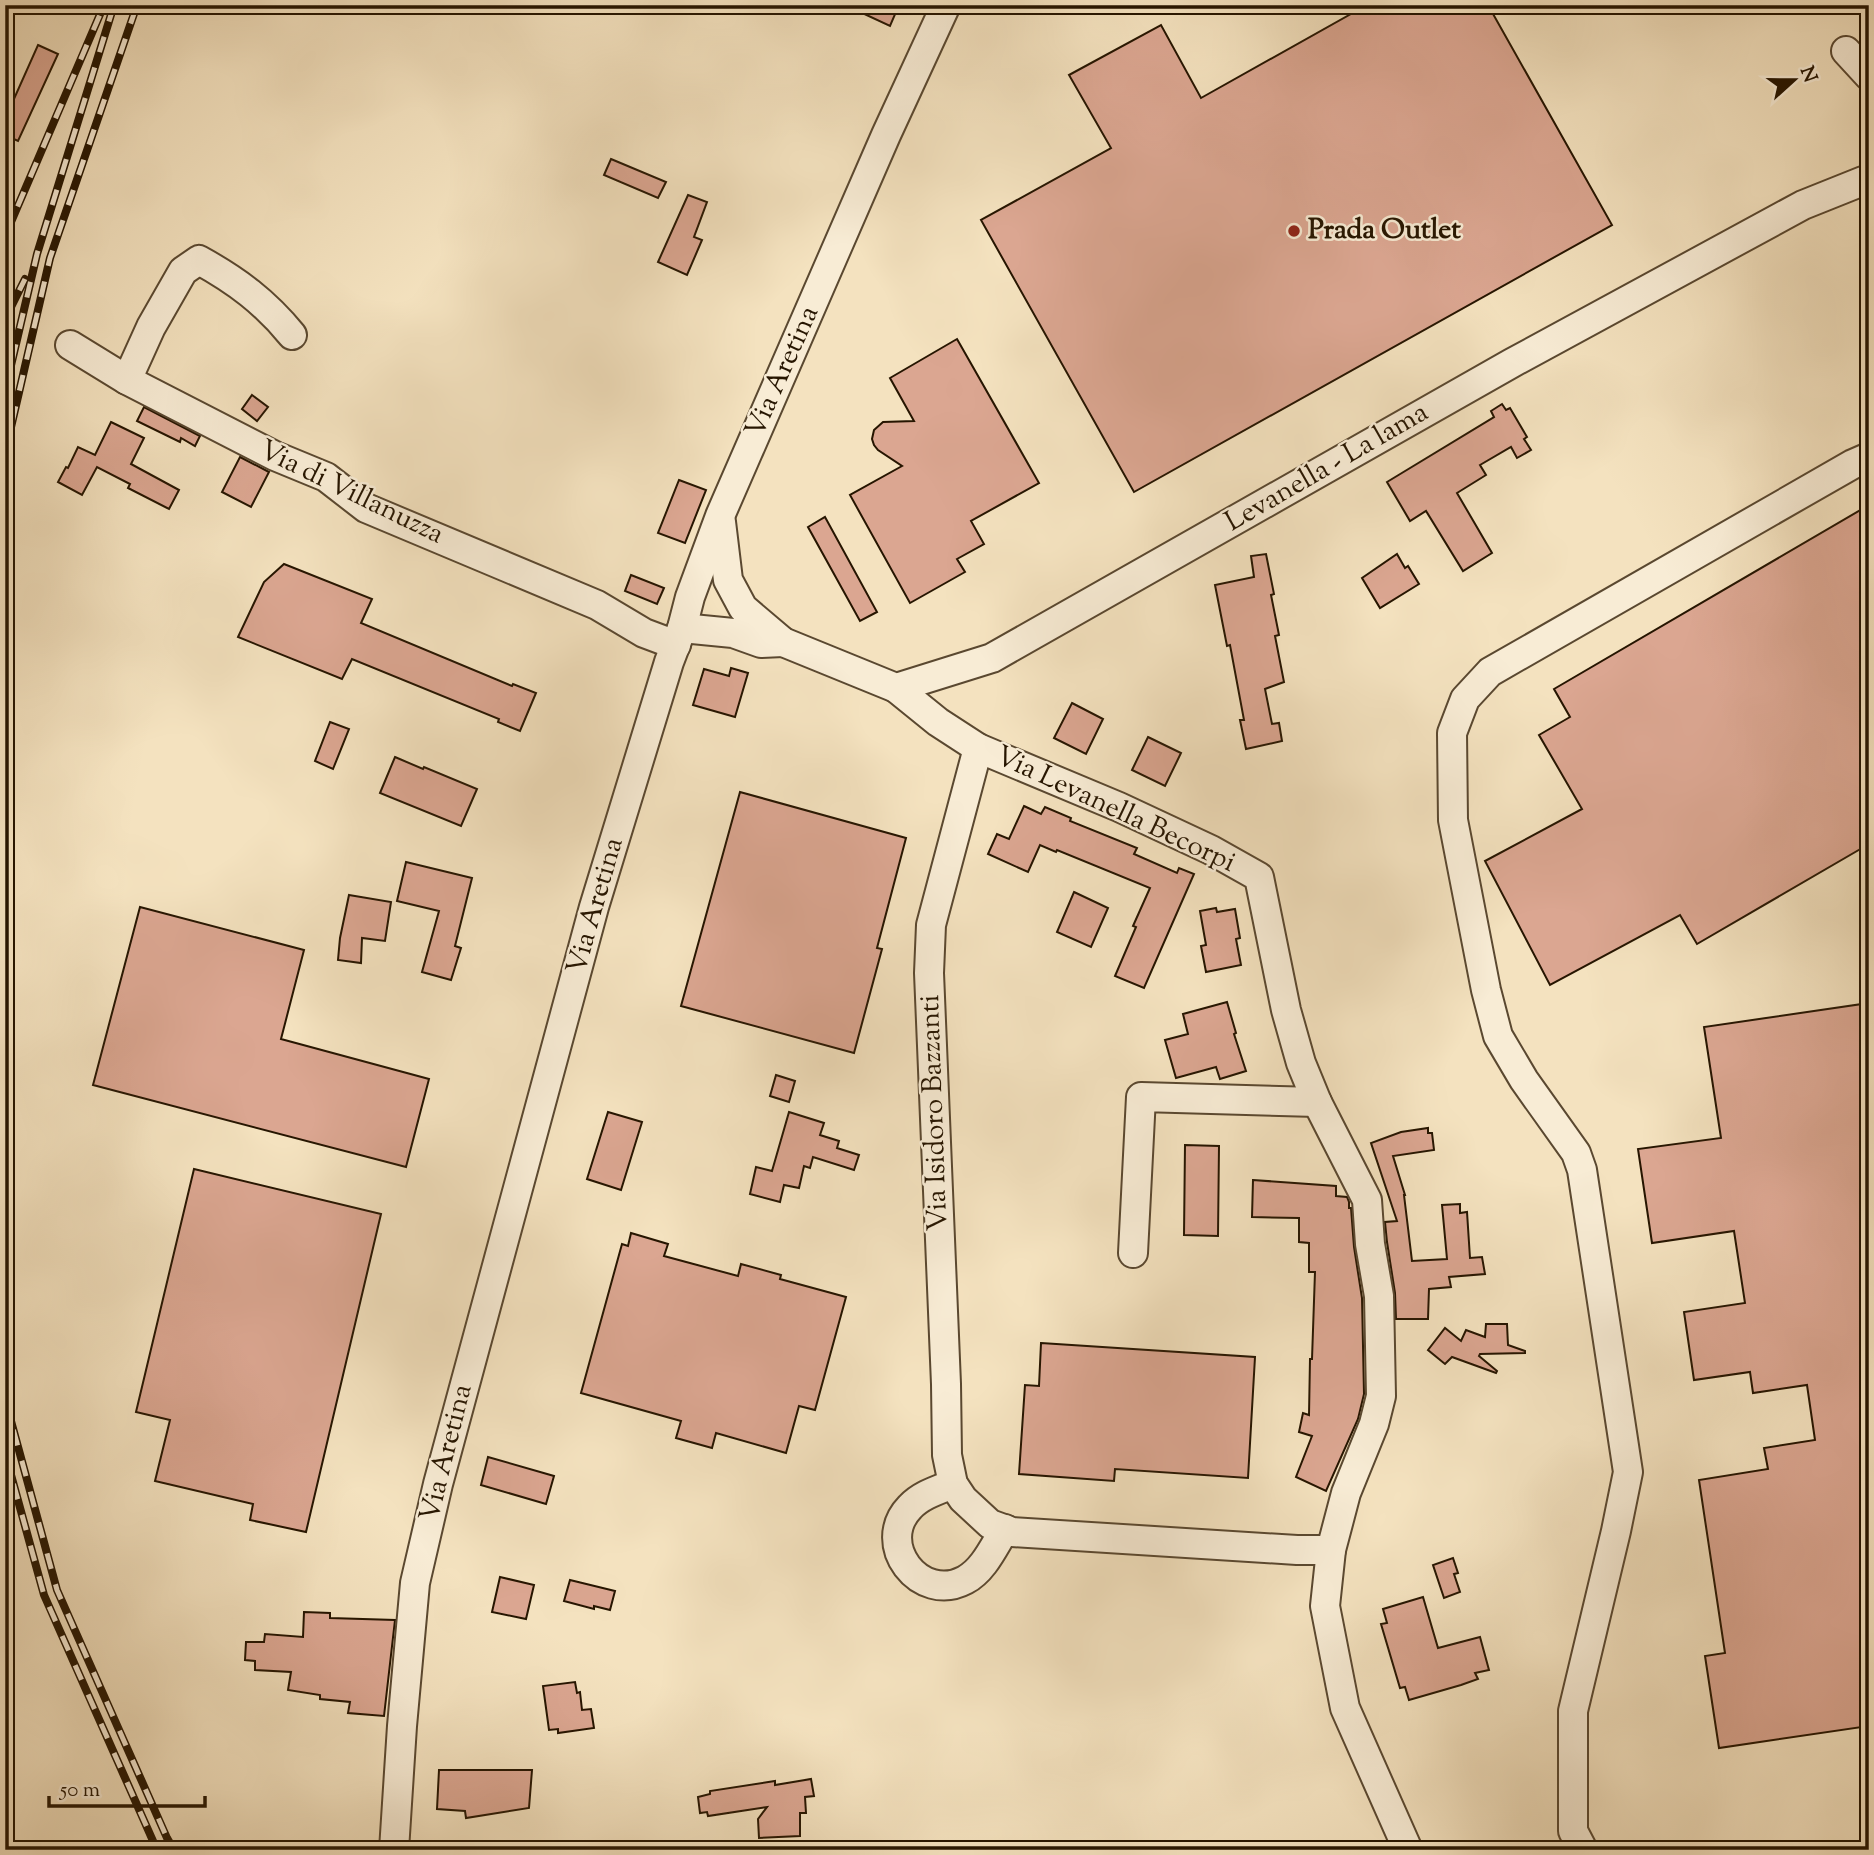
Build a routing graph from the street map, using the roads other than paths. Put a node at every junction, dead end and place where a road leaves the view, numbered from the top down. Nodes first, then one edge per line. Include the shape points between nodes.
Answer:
1 (946, 5) edge
2 (1846, 51) dead end
3 (1869, 76) edge
4 (1867, 179) edge
5 (292, 334) dead end
6 (70, 345) dead end
7 (127, 380) junction
8 (1869, 457) edge
9 (720, 516) junction
10 (690, 597) junction
11 (738, 621) junction
12 (679, 636) junction
13 (896, 688) junction
14 (978, 748) junction
15 (1317, 1102) junction
16 (1133, 1253) dead end
17 (953, 1484) junction
18 (1005, 1529) junction
19 (1331, 1550) junction
20 (1571, 1844) edge
21 (394, 1850) edge
22 (1408, 1850) edge

1 - 9 street, Via Aretina
2 - 3 street
4 - 13 street, Levanella - La lama via 1803,205 1512,363 992,658
5 - 7 street via 229,276 199,261 183,271
6 - 7 street, Via di Villanuzza
7 - 12 street, Via di Villanuzza via 326,477 366,508 597,605 644,633
8 - 20 street via 1490,672 1465,699 1452,733 1453,820 1486,990 1498,1036 1576,1153 1582,1170 1628,1472 1573,1711
9 - 10 street, Via Aretina
9 - 11 street
10 - 11 street
10 - 12 street, Via Aretina
11 - 12 street, Via di Villanuzza
11 - 13 street
12 - 21 street, Via Aretina via 594,906 435,1496 415,1583
13 - 14 street, Via Levanella Becorpi
14 - 15 street, Via Levanella Becorpi via 1119,807 1259,877 1286,1010
14 - 17 street, Via Isidoro Bazzanti via 931,925 929,974 947,1455
15 - 16 street via 1141,1097
15 - 19 street, Via Levanella Becorpi via 1367,1200 1379,1296 1381,1395
17 - 18 street via 990,1524
17 - 18 street via 922,1497 904,1513 898,1549 909,1570 930,1583 965,1580 983,1563
18 - 19 street
19 - 22 street, Via Levanella Becorpi via 1325,1606 1345,1708

